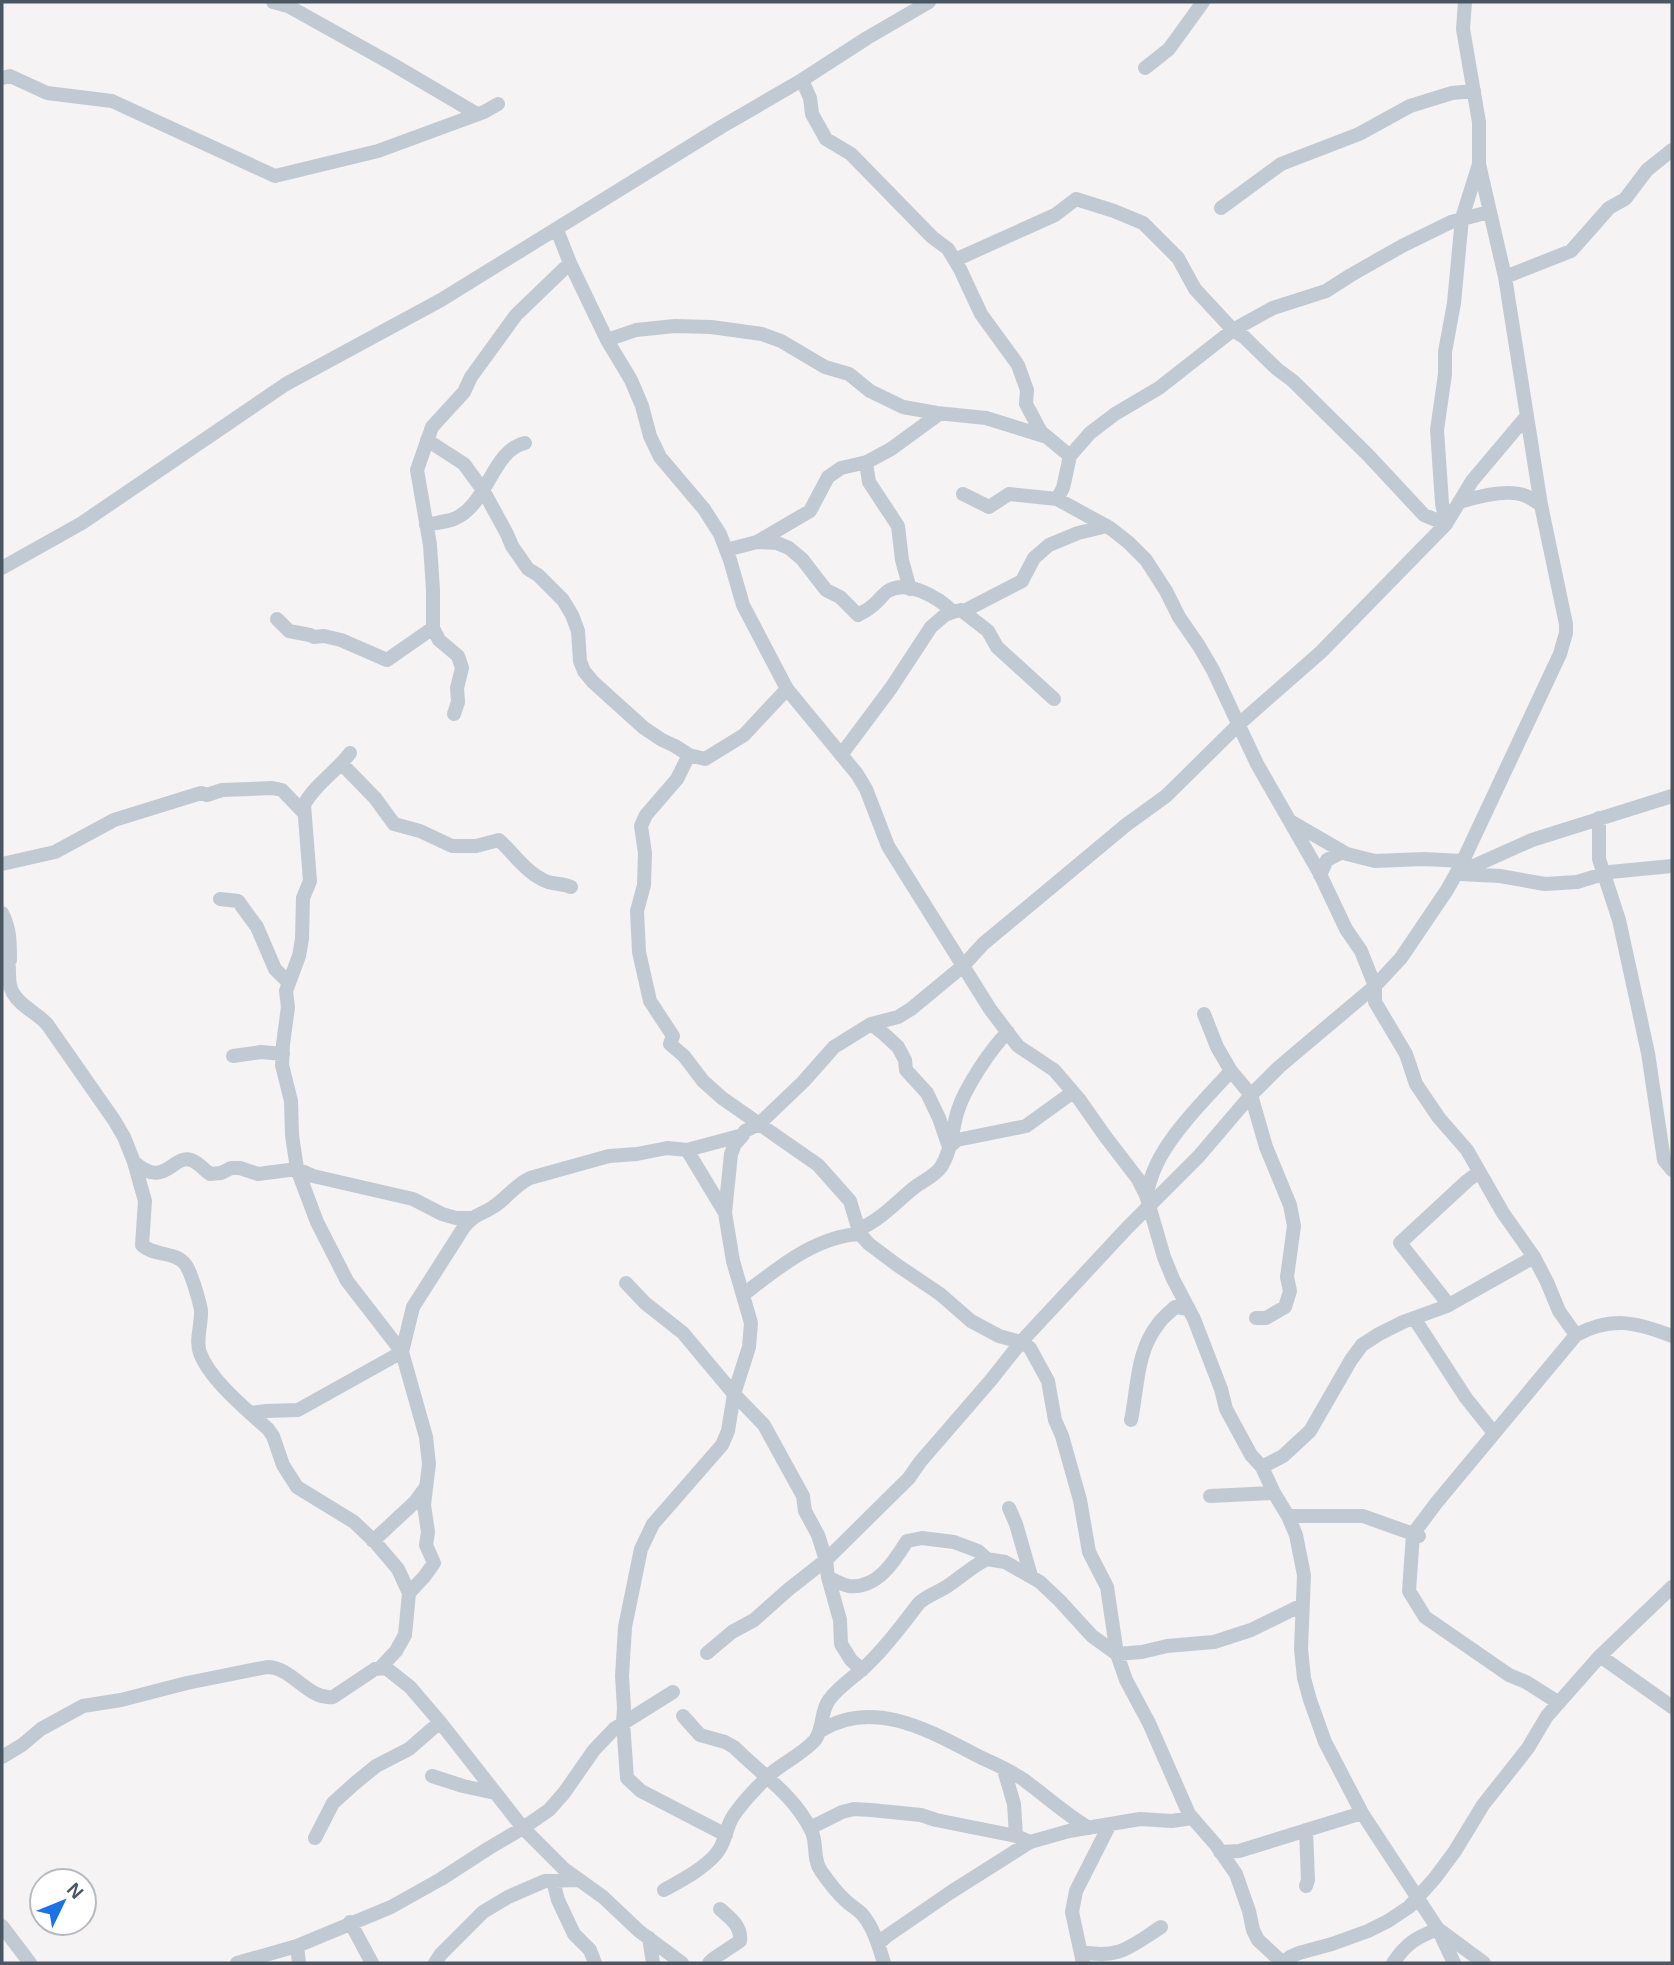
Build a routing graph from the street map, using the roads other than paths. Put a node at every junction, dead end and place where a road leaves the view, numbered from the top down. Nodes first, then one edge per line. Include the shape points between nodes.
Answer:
1 (273, 2) edge
2 (929, 2) edge
3 (1203, 2) edge
4 (1465, 2) edge
5 (1145, 68) dead end
6 (2, 78) edge
7 (802, 80) junction
8 (1474, 92) junction
9 (498, 104) dead end
10 (477, 114) junction
11 (1672, 150) edge
12 (1479, 164) junction
13 (1222, 208) dead end
14 (1489, 212) junction
15 (1462, 218) junction
16 (557, 230) junction
17 (955, 260) junction
18 (570, 263) junction
19 (1505, 277) junction
20 (1233, 330) junction
21 (607, 340) junction
22 (939, 414) junction
23 (1526, 417) junction
24 (1044, 436) junction
25 (427, 440) junction
26 (525, 443) dead end
27 (1070, 456) junction
28 (866, 463) junction
29 (483, 490) junction
30 (963, 494) dead end
31 (1057, 499) junction
32 (1459, 502) junction
33 (1541, 505) junction
34 (1446, 524) junction
35 (426, 525) junction
36 (1107, 526) junction
37 (757, 542) junction
38 (726, 550) junction
39 (2, 568) edge
40 (910, 589) junction
41 (957, 611) junction
42 (277, 619) dead end
43 (433, 628) junction
44 (787, 688) junction
45 (1054, 699) dead end
46 (454, 714) dead end
47 (1239, 724) junction
48 (689, 755) junction
49 (841, 755) junction
50 (1672, 796) edge
51 (303, 812) junction
52 (1600, 818) junction
53 (1289, 820) junction
54 (1342, 852) junction
55 (2, 864) edge
56 (1672, 866) edge
57 (1460, 868) junction
58 (1603, 874) junction
59 (1320, 875) junction
60 (571, 887) dead end
61 (220, 899) dead end
62 (2, 913) edge
63 (2, 949) edge
64 (10, 965) junction
65 (963, 966) junction
66 (288, 982) junction
67 (1375, 986) junction
68 (1204, 1014) dead end
69 (871, 1024) junction
70 (1008, 1032) junction
71 (282, 1054) junction
72 (233, 1056) dead end
73 (1231, 1071) junction
74 (1073, 1091) junction
75 (1251, 1095) junction
76 (759, 1124) junction
77 (743, 1135) junction
78 (949, 1147) junction
79 (687, 1150) junction
80 (134, 1162) junction
81 (297, 1169) junction
82 (1672, 1170) edge
83 (1479, 1172) junction
84 (1148, 1200) junction
85 (725, 1213) junction
86 (471, 1218) junction
87 (860, 1232) junction
88 (1534, 1257) junction
89 (626, 1283) dead end
90 (744, 1294) junction
91 (1449, 1305) junction
92 (1189, 1309) junction
93 (1256, 1318) dead end
94 (1414, 1318) junction
95 (1576, 1335) junction
96 (1672, 1336) edge
97 (1021, 1342) junction
98 (402, 1352) junction
99 (734, 1394) junction
100 (250, 1413) junction
101 (1131, 1420) dead end
102 (1494, 1433) junction
103 (1262, 1468) junction
104 (426, 1487) junction
105 (1274, 1493) junction
106 (1210, 1496) dead end
107 (1009, 1508) dead end
108 (1288, 1516) junction
109 (1416, 1535) junction
110 (373, 1541) junction
111 (987, 1559) junction
112 (826, 1560) junction
113 (1031, 1576) junction
114 (828, 1577) junction
115 (1672, 1587) edge
116 (409, 1593) junction
117 (1302, 1605) junction
118 (706, 1653) dead end
119 (1117, 1654) junction
120 (1600, 1656) junction
121 (381, 1667) junction
122 (862, 1670) junction
123 (673, 1692) dead end
124 (1559, 1703) junction
125 (1672, 1707) edge
126 (683, 1716) dead end
127 (440, 1722) junction
128 (623, 1722) junction
129 (820, 1731) junction
130 (2, 1757) edge
131 (1004, 1770) junction
132 (432, 1776) dead end
133 (767, 1777) junction
134 (495, 1793) junction
135 (1362, 1814) junction
136 (1192, 1818) junction
137 (1110, 1825) junction
138 (523, 1828) junction
139 (810, 1828) junction
140 (1088, 1828) junction
141 (1307, 1830) junction
142 (726, 1835) junction
143 (315, 1838) dead end
144 (1023, 1839) junction
145 (1220, 1852) junction
146 (579, 1880) junction
147 (553, 1881) junction
148 (1306, 1886) dead end
149 (664, 1890) dead end
150 (1417, 1898) junction
151 (720, 1909) dead end
152 (350, 1922) junction
153 (2, 1926) edge
154 (1161, 1927) dead end
155 (1438, 1929) junction
156 (649, 1938) junction
157 (878, 1944) junction
158 (297, 1946) junction
159 (1082, 1958) edge
160 (259, 1960) edge
161 (30, 1963) edge
162 (237, 1963) edge
163 (299, 1963) edge
164 (372, 1963) edge
165 (435, 1963) edge
166 (595, 1963) edge
167 (653, 1963) edge
168 (682, 1963) edge
169 (709, 1963) edge
170 (884, 1963) edge
171 (1283, 1963) edge
172 (1393, 1963) edge
173 (1454, 1963) edge
174 (1484, 1963) edge

1 - 10 street via 288,6
2 - 7 street
3 - 5 street via 1169,49
4 - 8 street via 1463,29
6 - 10 street via 10,76 47,93 112,101 275,176 378,151
7 - 16 street
7 - 17 street via 812,114 826,139 850,154
8 - 12 street
8 - 13 street via 1452,93 1410,106 1359,134 1281,164
9 - 10 street
11 - 19 street via 1647,170 1625,200 1609,208 1571,251
12 - 14 street
12 - 15 street
14 - 15 street
14 - 19 street
15 - 20 street via 1402,246 1326,291 1273,308
15 - 34 street via 1437,430
16 - 18 street
16 - 39 street via 441,300 286,384 82,523
17 - 20 street via 1055,215 1076,199 1143,223 1178,258 1195,289
17 - 24 street via 981,314 1018,365 1027,390 1026,404
18 - 21 street
18 - 25 street via 516,315
19 - 23 street
20 - 27 street via 1158,388 1105,421
20 - 34 street via 1293,381 1424,514
21 - 22 street via 636,330 675,326 762,334 825,367 849,374 870,391 903,407
21 - 38 street via 630,378 660,457 704,509
22 - 24 street via 986,418
22 - 28 street
23 - 32 street
23 - 33 street
24 - 27 street
25 - 29 street via 464,464
25 - 35 street via 416,470
26 - 29 street via 507,452
27 - 31 street
28 - 37 street via 841,468 828,477 810,511
28 - 40 street via 869,482 898,526
29 - 35 street via 455,519
29 - 48 street via 528,569 563,600 572,615 580,661 593,682 644,728
30 - 31 street via 989,507 1009,494
31 - 36 street
32 - 33 street via 1508,493 1524,494
32 - 34 street
33 - 57 street via 1566,633
34 - 47 street via 1321,652
35 - 43 street
36 - 41 street via 1049,545 1034,558 1022,581
36 - 47 street via 1150,566 1213,670
37 - 38 street
37 - 40 street via 789,548 826,590 858,615 888,592
38 - 44 street via 743,605
40 - 41 street
41 - 45 street via 988,631 997,647
41 - 49 street via 931,627
42 - 43 street via 289,631 341,640 387,660
43 - 46 street via 462,668
44 - 48 street via 744,735 705,759
44 - 49 street
47 - 53 street
47 - 65 street via 1166,796 983,944
48 - 76 street via 677,779 642,821 644,885 637,911 642,969 650,1001 673,1036 670,1044 703,1081
49 - 65 street via 866,789 888,846
50 - 52 street
51 - 55 street via 282,790 272,788 201,793 114,820 55,852
51 - 60 street via 307,799 346,758 394,824 452,846 499,840 526,868 548,882
51 - 66 street via 310,881 303,898 299,956
52 - 57 street
52 - 58 street
53 - 54 street
53 - 59 street
54 - 57 street via 1375,861 1424,859
54 - 59 street via 1327,860
56 - 58 street
57 - 58 street via 1545,884
57 - 67 street via 1401,958
58 - 82 street via 1619,920 1648,1053 1664,1160
59 - 67 street
61 - 66 street via 238,901 257,927 275,969
62 - 64 street via 9,934
63 - 64 street
64 - 80 street via 11,991 47,1024 114,1120
65 - 69 street via 911,1009
65 - 70 street
66 - 71 street
67 - 75 street
67 - 83 street via 1375,1002 1406,1054 1416,1084
68 - 73 street
69 - 76 street via 834,1047
69 - 78 street via 898,1047 906,1070 927,1093
70 - 74 street via 1018,1046 1054,1070
70 - 78 street via 994,1046 964,1096
71 - 72 street
71 - 81 street
73 - 75 street
73 - 84 street via 1164,1152
74 - 78 street via 1026,1126 957,1140
74 - 84 street via 1132,1170
75 - 84 street via 1199,1156
75 - 93 street via 1294,1226 1285,1307 1266,1318
76 - 77 street
76 - 87 street via 818,1166 850,1201
77 - 79 street
77 - 85 street via 731,1154
78 - 87 street via 940,1168
79 - 85 street
79 - 86 street via 667,1148 609,1156 530,1178
80 - 81 street via 149,1173 166,1171 184,1160 213,1174 230,1168 258,1174
80 - 100 street via 145,1201 142,1245 177,1258 189,1270 201,1311 198,1350 224,1389
81 - 86 street via 413,1199 456,1218
81 - 98 street via 347,1281
83 - 88 street
83 - 91 street via 1400,1243
84 - 92 street via 1164,1257
84 - 97 street
85 - 90 street
86 - 98 street via 413,1307
87 - 90 street via 844,1234 803,1253
87 - 97 street via 869,1244 971,1321
88 - 91 street
88 - 95 street via 1559,1311
89 - 99 street via 683,1333
90 - 99 street via 751,1323 749,1347
91 - 94 street
92 - 101 street via 1175,1307 1147,1342
92 - 103 street via 1226,1409
94 - 102 street via 1465,1398
94 - 103 street via 1362,1345 1310,1431
95 - 96 street via 1614,1322 1642,1325
95 - 102 street
97 - 112 street via 909,1478
97 - 119 street via 1031,1348 1048,1381 1089,1552 1107,1587
98 - 100 street via 298,1410
98 - 104 street via 426,1437
99 - 112 street via 764,1425 803,1496
99 - 128 street via 722,1445 653,1524 640,1549 625,1627
100 - 110 street via 273,1436 297,1487 354,1522
102 - 109 street
103 - 105 street
104 - 110 street
104 - 116 street via 426,1545 433,1563
105 - 106 street
105 - 108 street
107 - 113 street
108 - 109 street via 1363,1516
108 - 117 street via 1304,1575
109 - 124 street via 1409,1591 1425,1617
110 - 116 street via 398,1569
111 - 113 street via 1005,1562
111 - 114 street via 970,1547 922,1538 908,1541 873,1583 849,1586
111 - 122 street via 924,1598
112 - 114 street
112 - 118 street
113 - 119 street
114 - 122 street via 840,1620 841,1644
115 - 120 street
116 - 121 street via 405,1635
117 - 119 street via 1214,1642
117 - 135 street via 1301,1648 1310,1700 1325,1742
119 - 136 street
120 - 124 street
120 - 125 street
121 - 127 street via 410,1687
121 - 130 street via 333,1697 316,1694 283,1671 267,1667 83,1706
122 - 129 street via 827,1703
123 - 128 street
124 - 150 street
126 - 133 street via 700,1735 734,1747
127 - 134 street
127 - 143 street via 409,1749 376,1766 333,1803
128 - 138 street via 594,1750 549,1810
128 - 142 street via 626,1770 633,1785
129 - 131 street via 849,1719 888,1717 934,1734
129 - 133 street via 813,1742
131 - 140 street
131 - 144 street
132 - 134 street
133 - 139 street via 789,1797
133 - 142 street via 739,1807
134 - 138 street
135 - 141 street
135 - 150 street
136 - 137 street
136 - 145 street
137 - 140 street
137 - 159 street via 1076,1891 1072,1912
138 - 146 street
138 - 152 street via 391,1907
139 - 144 street via 854,1809 921,1815
139 - 157 street via 818,1867 842,1898 862,1914
140 - 144 street
141 - 145 street via 1239,1851
141 - 148 street
142 - 149 street via 705,1864
144 - 157 street
145 - 171 street via 1236,1874 1258,1940
146 - 147 street
146 - 156 street
147 - 165 street via 535,1885 483,1912
147 - 166 street via 574,1934 590,1950
150 - 155 street
150 - 171 street via 1388,1921 1290,1956
151 - 169 street via 739,1927 740,1941
152 - 158 street
152 - 164 street
153 - 161 street
154 - 159 street via 1126,1951
155 - 172 street via 1417,1937
155 - 173 street
155 - 174 street
156 - 167 street
156 - 168 street
157 - 170 street
158 - 160 street
158 - 163 street
160 - 162 street

